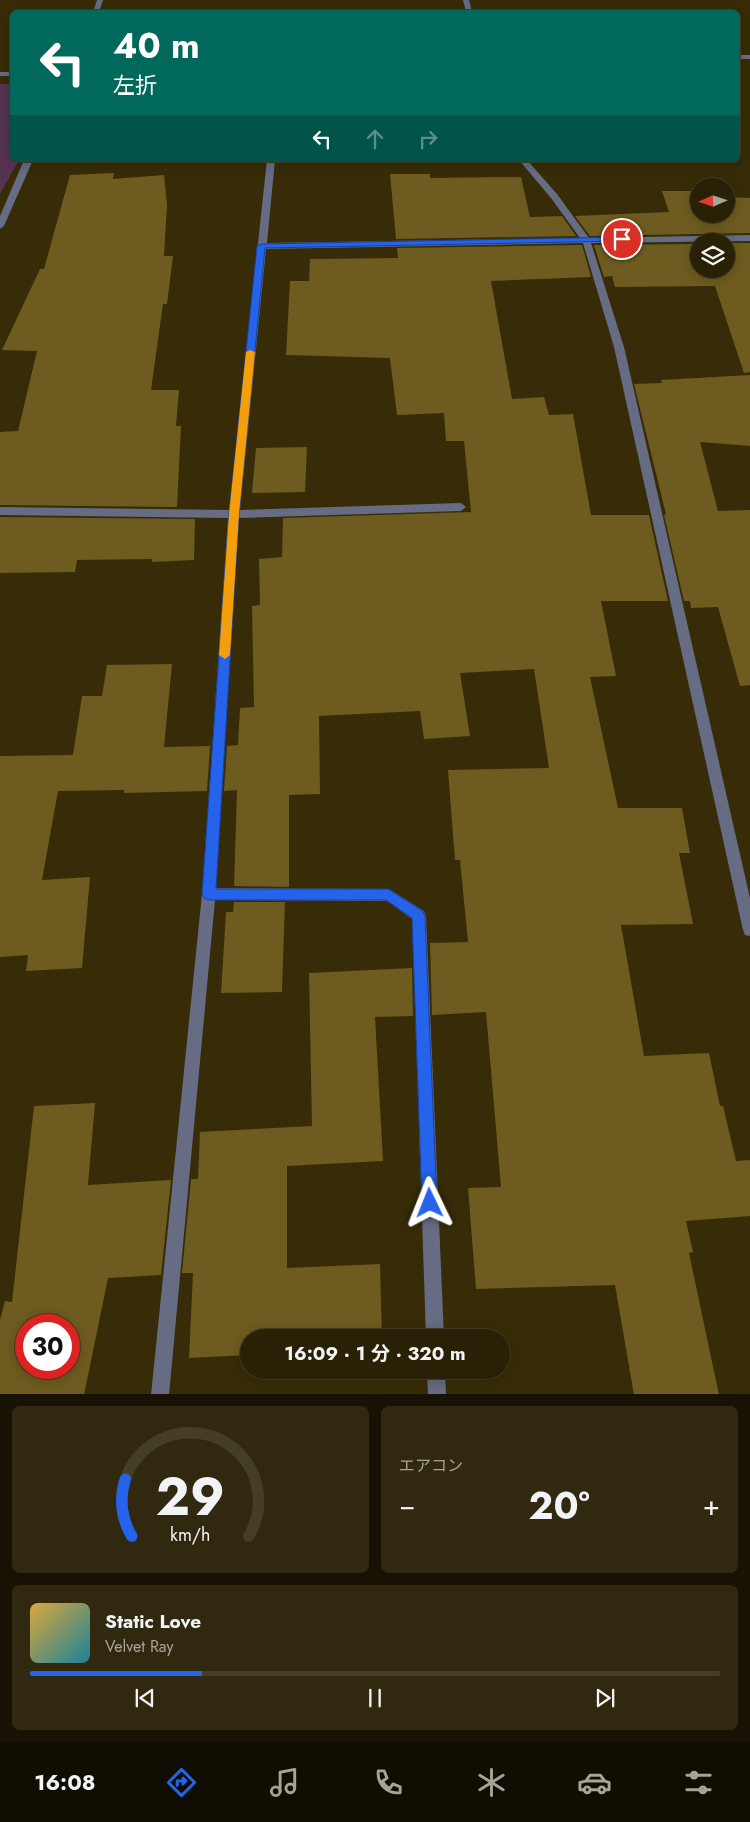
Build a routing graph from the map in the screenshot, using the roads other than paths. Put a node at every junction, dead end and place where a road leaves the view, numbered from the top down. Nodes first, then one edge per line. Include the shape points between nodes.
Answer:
1 (28, 162) edge
2 (271, 162) edge
3 (525, 162) edge
4 (0, 226) edge
5 (750, 238) edge
6 (586, 240) junction
7 (261, 246) junction
8 (461, 507) dead end
9 (0, 511) edge
10 (234, 514) junction
11 (209, 894) junction
12 (750, 930) edge
13 (435, 1329) edge
14 (436, 1379) edge
15 (160, 1394) edge
16 (437, 1394) edge

1 - 4 street
2 - 7 street
3 - 6 street
5 - 6 street
6 - 7 street
6 - 12 street via 619,347
7 - 10 street
8 - 10 street
9 - 10 street
10 - 11 street
11 - 13 street via 388,895 419,916
11 - 15 street
14 - 16 street

